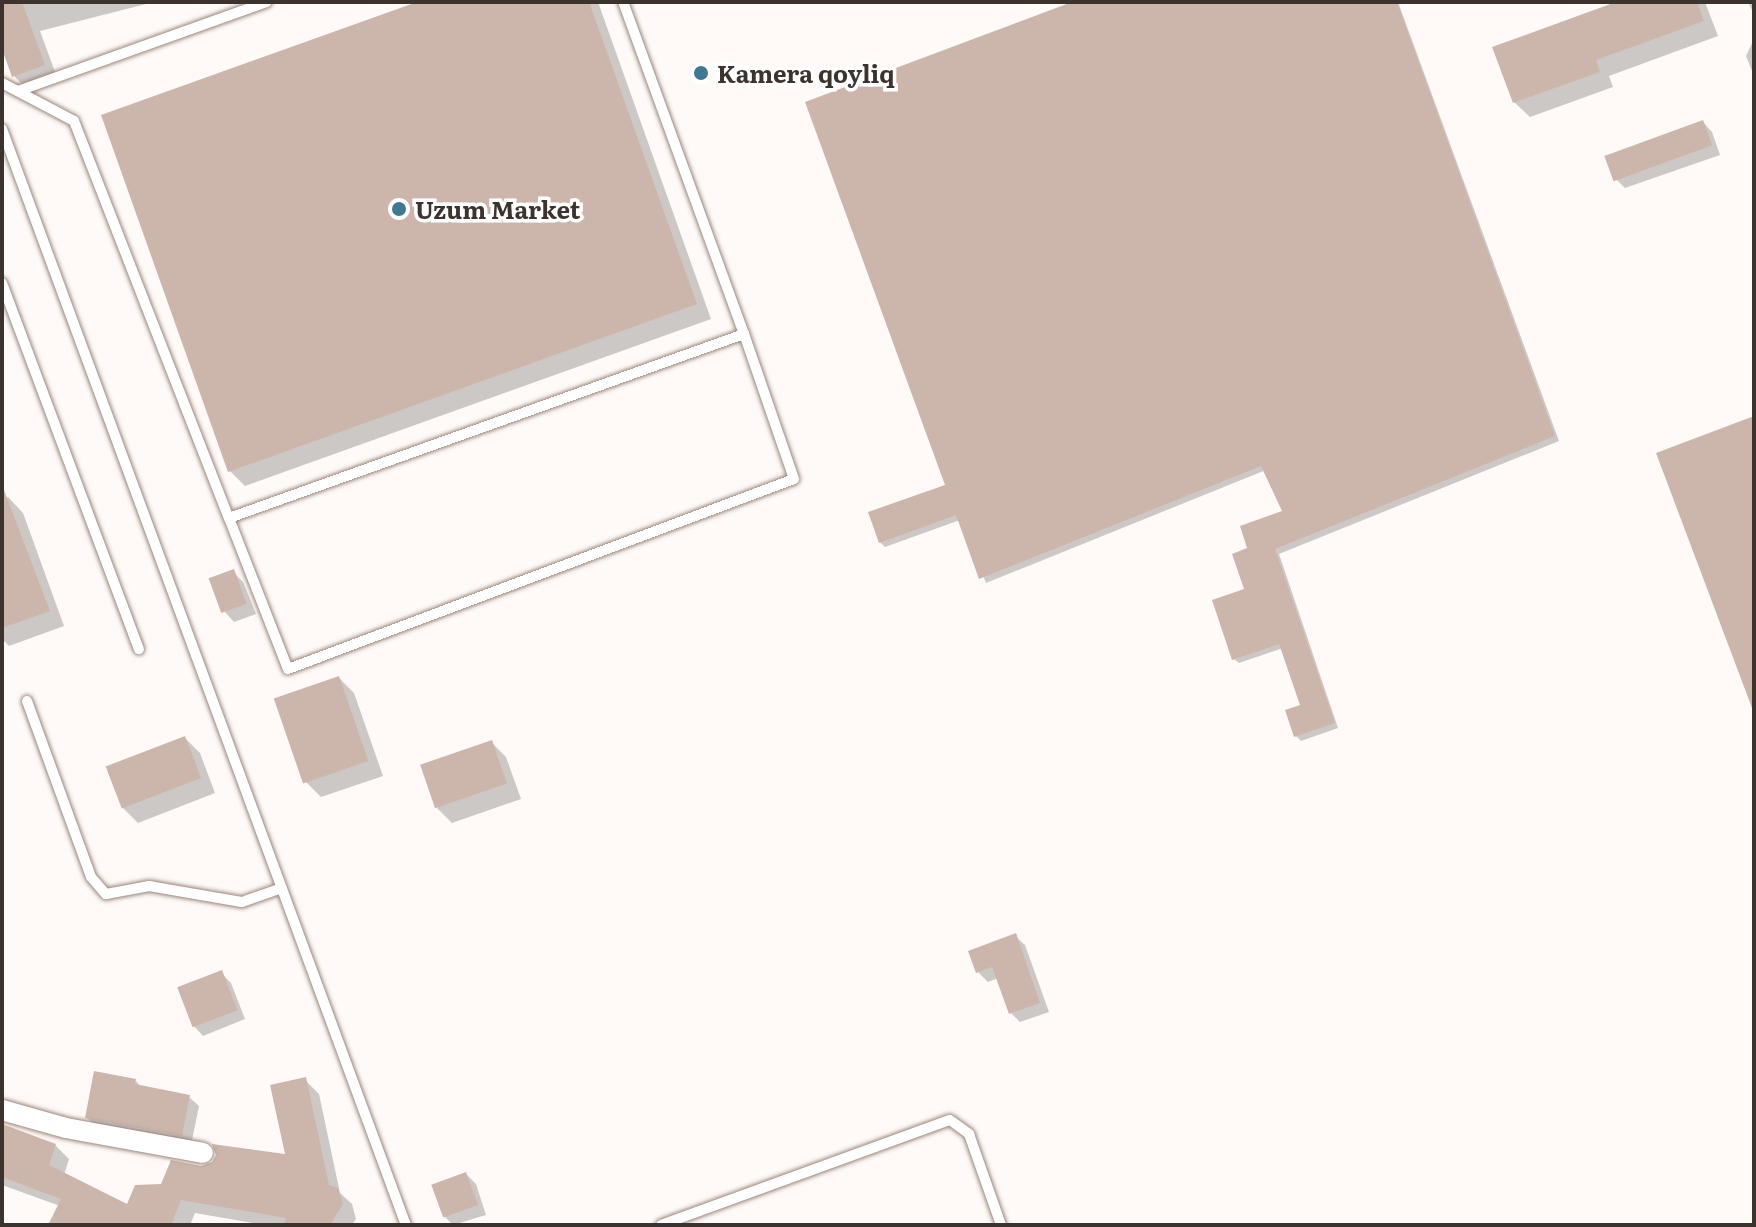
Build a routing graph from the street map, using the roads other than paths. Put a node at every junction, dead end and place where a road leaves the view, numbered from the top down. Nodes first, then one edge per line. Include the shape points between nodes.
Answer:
1 (267, 2) edge
2 (623, 2) edge
3 (2, 83) edge
4 (18, 91) junction
5 (2, 129) edge
6 (2, 283) edge
7 (744, 334) junction
8 (229, 518) junction
9 (139, 649) dead end
10 (27, 701) dead end
11 (282, 888) junction
12 (2, 1110) edge
13 (203, 1153) dead end
14 (406, 1225) edge
15 (661, 1225) edge
16 (1001, 1225) edge

1 - 4 lane
2 - 7 lane
3 - 4 lane
4 - 8 lane via 74,121
5 - 11 lane
6 - 9 lane
7 - 8 lane
7 - 8 lane via 794,479 288,669
10 - 11 lane via 91,877 106,894 149,886 242,902
11 - 14 lane
12 - 13 street via 66,1128
15 - 16 lane via 950,1120 969,1134

